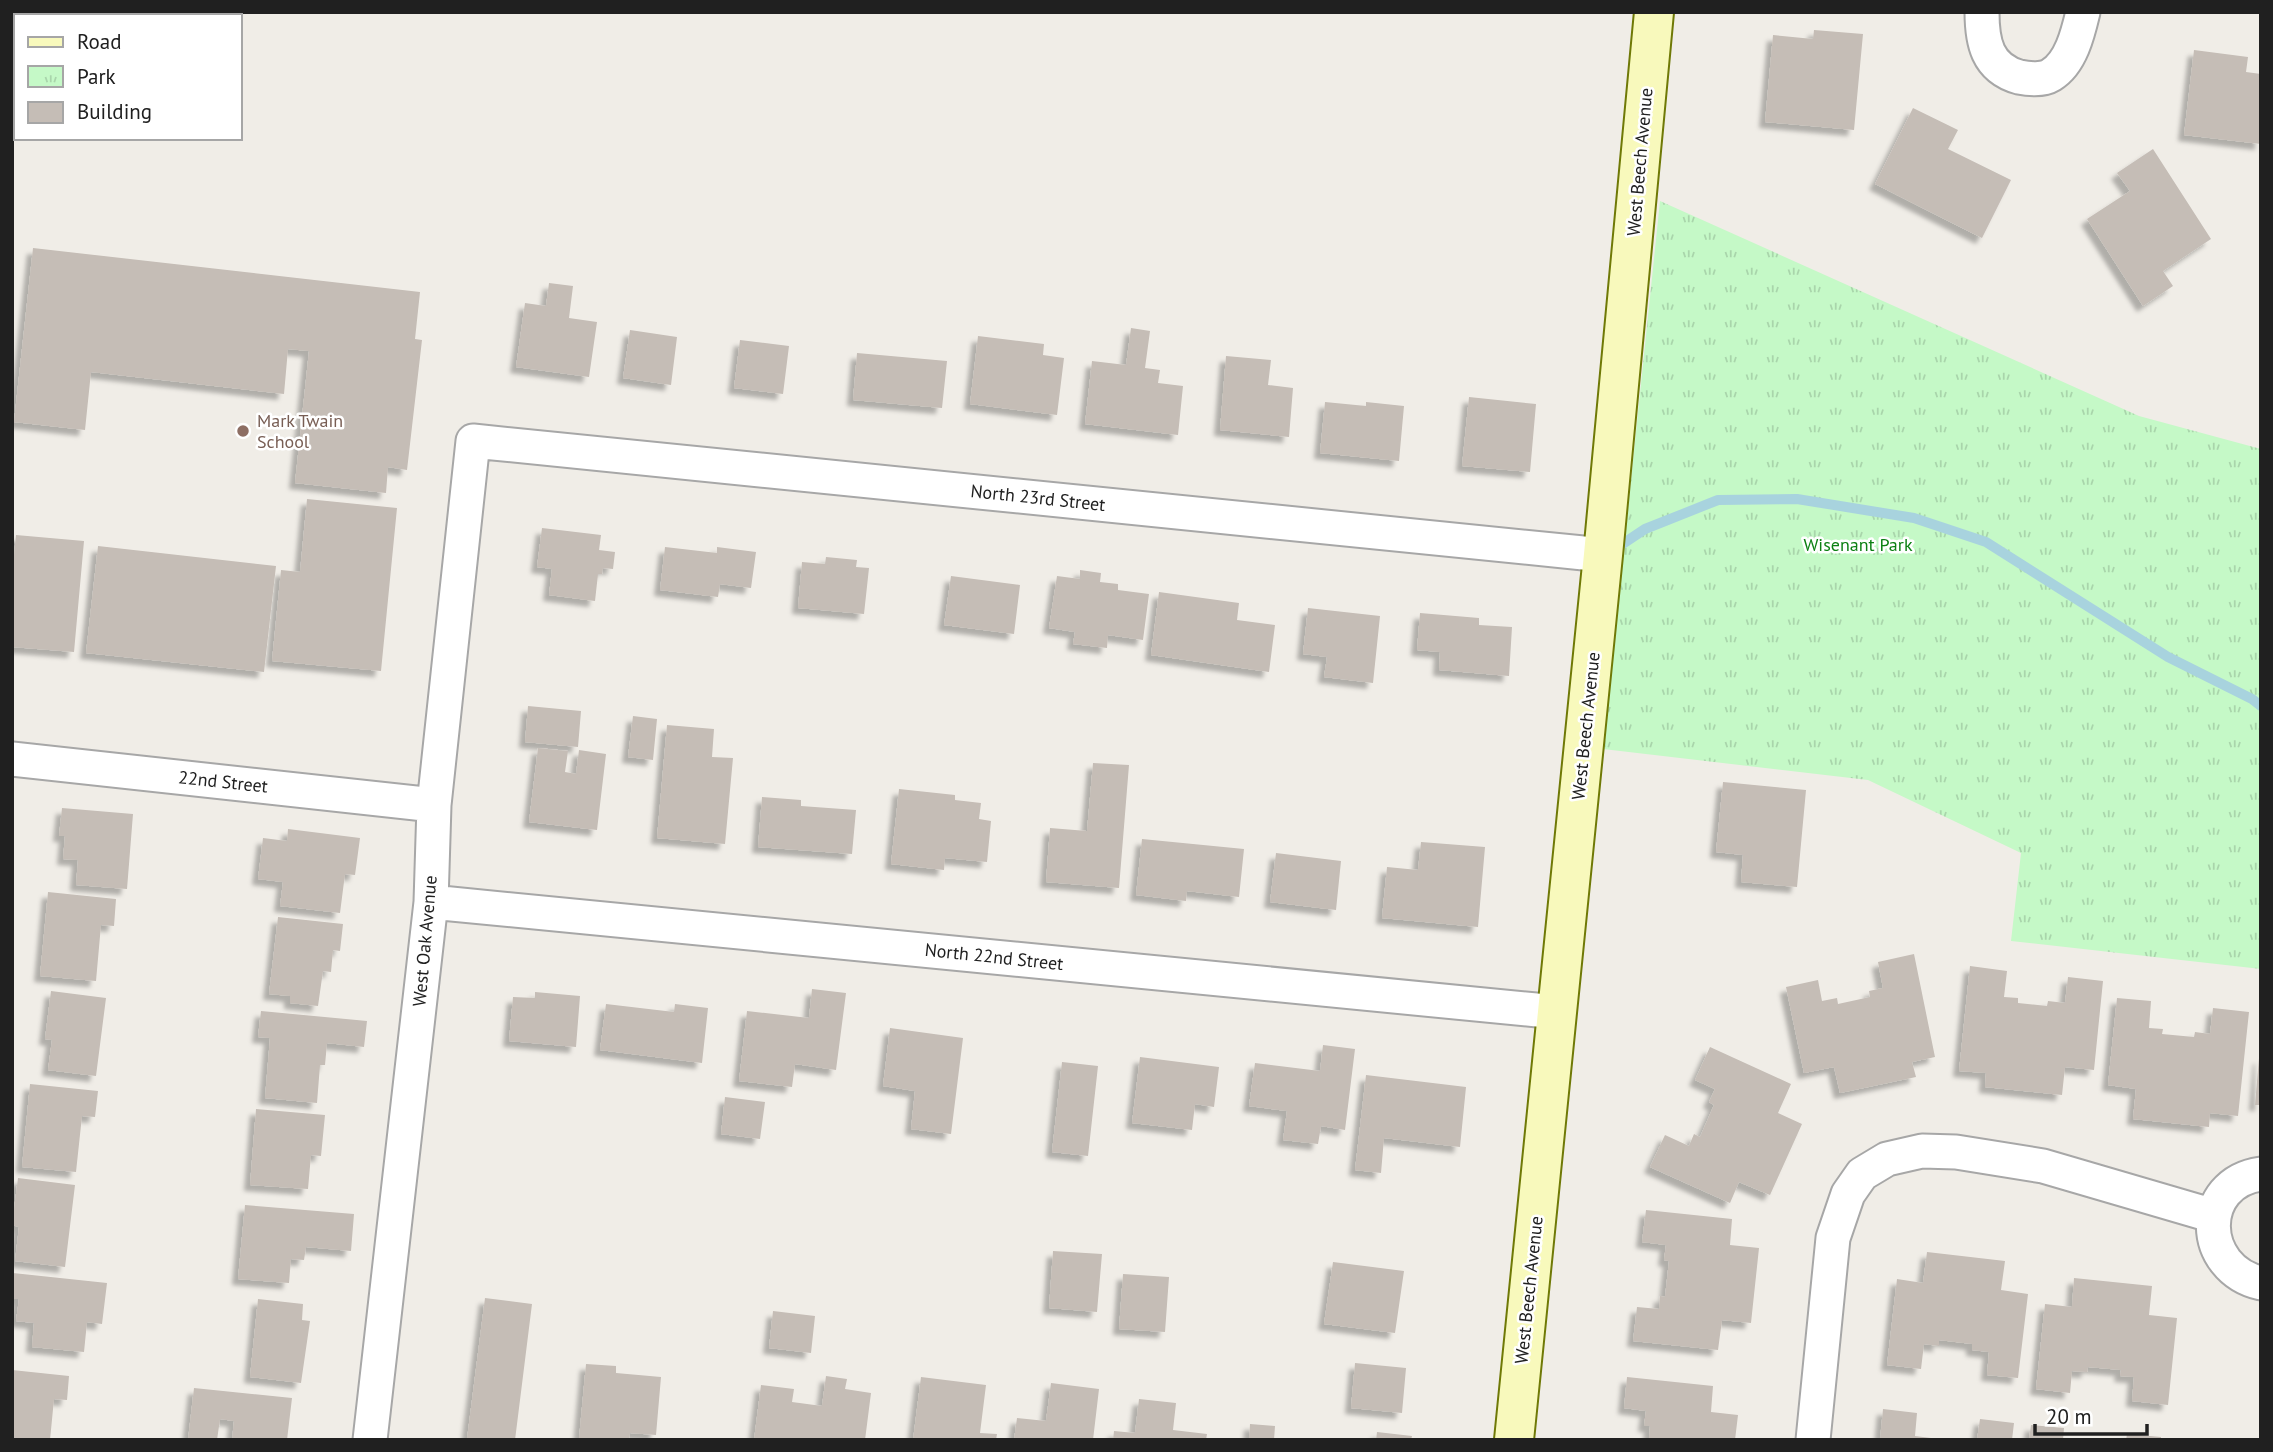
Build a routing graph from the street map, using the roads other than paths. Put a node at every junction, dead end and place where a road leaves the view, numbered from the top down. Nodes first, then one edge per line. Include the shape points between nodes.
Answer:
1 (1654, 12) edge
2 (1982, 12) edge
3 (2083, 12) edge
4 (473, 441) joint
5 (1603, 555) junction
6 (12, 759) edge
7 (434, 805) junction
8 (430, 902) junction
9 (1558, 1012) junction
10 (2261, 1174) edge
11 (2214, 1216) junction
12 (2261, 1283) edge
13 (370, 1440) edge
14 (1514, 1440) edge
15 (1813, 1440) edge

1 - 5 main road, West Beech Avenue
2 - 3 street via 1982,32 1993,63 2006,74 2029,80 2051,76 2066,61
4 - 5 street, North 23rd Street
4 - 7 street, West Oak Avenue
5 - 9 main road, West Beech Avenue
6 - 7 street, 22nd Street
7 - 8 street, West Oak Avenue
8 - 9 street, North 22nd Street
8 - 13 street, West Oak Avenue
9 - 14 main road, West Beech Avenue
10 - 11 street via 2234,1184 2221,1198
11 - 12 street via 2213,1234 2228,1266
11 - 15 street via 2043,1166 1922,1151 1887,1159 1862,1174 1848,1194 1833,1238

